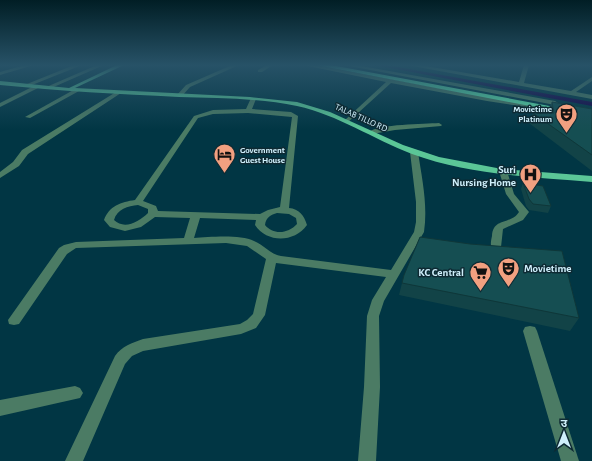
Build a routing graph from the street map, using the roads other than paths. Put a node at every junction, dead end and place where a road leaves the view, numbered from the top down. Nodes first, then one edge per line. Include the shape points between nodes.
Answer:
1 (31, 87) edge
2 (36, 87) junction
3 (51, 87) edge
4 (76, 87) edge
5 (188, 87) edge
6 (384, 87) edge
7 (420, 87) edge
8 (440, 87) edge
9 (444, 87) edge
10 (463, 87) edge
11 (535, 87) edge
12 (581, 87) edge
13 (47, 88) junction
14 (68, 90) junction
15 (77, 90) junction
16 (118, 92) junction
17 (572, 93) junction
18 (180, 95) junction
19 (496, 96) junction
20 (592, 97) edge
21 (253, 99) junction
22 (0, 105) edge
23 (549, 108) junction
24 (574, 108) junction
25 (248, 112) junction
26 (592, 112) edge
27 (592, 116) edge
28 (28, 117) dead end
29 (347, 120) junction
30 (439, 125) dead end
31 (372, 132) junction
32 (414, 152) junction
33 (503, 171) junction
34 (0, 176) edge
35 (592, 179) edge
36 (138, 202) junction
37 (284, 210) junction
38 (153, 214) junction
39 (196, 215) junction
40 (262, 217) junction
41 (188, 240) junction
42 (496, 247) edge
43 (272, 258) junction
44 (393, 274) junction
45 (14, 320) dead end
46 (530, 331) dead end
47 (75, 393) dead end
48 (0, 408) edge
49 (74, 461) edge
50 (367, 461) edge
51 (570, 461) edge

1 - 2 main road, TALAB TILLO RD
2 - 13 main road, TALAB TILLO RD
2 - 22 street
3 - 13 street
4 - 14 main road
5 - 18 street
6 - 29 street
7 - 23 street
8 - 19 highway
9 - 19 highway
10 - 24 street
11 - 17 street
12 - 17 street
13 - 14 main road, TALAB TILLO RD
14 - 15 main road, TALAB TILLO RD
15 - 16 main road, TALAB TILLO RD
15 - 28 street
16 - 18 main road, TALAB TILLO RD
16 - 34 street via 25,152 16,164
17 - 20 street
18 - 21 main road, TALAB TILLO RD
19 - 23 highway
19 - 24 highway
21 - 25 street
21 - 29 main road, TALAB TILLO RD via 298,104
23 - 27 highway
24 - 26 highway
25 - 36 street via 213,112 196,117
25 - 37 street via 295,116
29 - 31 main road, TALAB TILLO RD
30 - 31 street
31 - 32 main road, TALAB TILLO RD
32 - 33 main road, TALAB TILLO RD via 457,164
32 - 44 street via 421,220 418,232
33 - 35 main road, TALAB TILLO RD
33 - 42 street via 510,194 524,212 520,218 499,227
36 - 38 street via 153,208
36 - 38 street via 124,205 113,212 109,220 112,224 122,227 137,226
37 - 40 street via 271,211
37 - 40 street via 296,213 302,221 299,230 294,233 279,236 266,232 260,225
38 - 39 street
39 - 40 street
39 - 41 street
41 - 43 street via 239,240 255,246
41 - 45 street via 68,247
43 - 44 street
43 - 49 street via 259,315 250,326 143,345 124,354
44 - 50 street via 378,300 373,316
46 - 51 street
47 - 48 street

